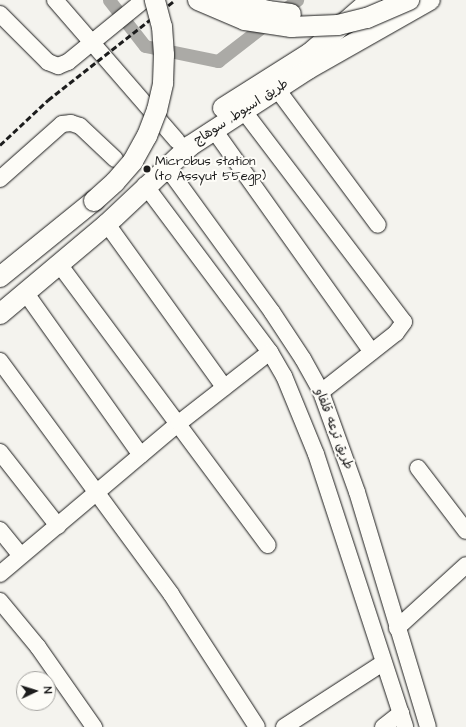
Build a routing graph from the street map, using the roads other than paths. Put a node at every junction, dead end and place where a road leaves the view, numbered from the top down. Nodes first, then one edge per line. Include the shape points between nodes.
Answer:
1 (55, 0) edge
2 (198, 0) edge
3 (229, 0) edge
4 (409, 0) edge
5 (430, 0) edge
6 (147, 1) edge
7 (373, 1) edge
8 (0, 14) edge
9 (384, 25) junction
10 (97, 38) junction
11 (277, 89) junction
12 (243, 110) junction
13 (214, 130) junction
14 (177, 141) junction
15 (115, 159) dead end
16 (166, 166) junction
17 (0, 179) edge
18 (146, 185) junction
19 (107, 224) junction
20 (378, 225) dead end
21 (59, 264) junction
22 (0, 277) edge
23 (25, 292) junction
24 (0, 299) edge
25 (0, 314) edge
26 (270, 352) junction
27 (372, 352) junction
28 (303, 359) junction
29 (0, 361) edge
30 (284, 376) junction
31 (224, 387) junction
32 (321, 392) junction
33 (179, 423) junction
34 (0, 452) edge
35 (141, 455) junction
36 (418, 468) dead end
37 (96, 492) junction
38 (58, 526) junction
39 (0, 530) edge
40 (466, 531) edge
41 (268, 545) dead end
42 (21, 556) junction
43 (466, 565) edge
44 (0, 574) edge
45 (0, 601) edge
46 (397, 628) junction
47 (384, 663) junction
48 (403, 720) edge
49 (94, 727) edge
50 (257, 727) edge
51 (284, 727) edge
52 (383, 727) edge
53 (428, 727) edge

1 - 10 street
2 - 4 main road, bridge via 245,20 291,27 338,25 360,20 384,13
3 - 7 main road, bridge via 268,11 310,14 361,7
5 - 9 main road, طريق اسيوط, سوهاج
6 - 10 street
6 - 22 main road, bridge via 162,27 164,55 163,83 157,110 147,136 115,182
7 - 9 main road
7 - 14 main road, طريق اسيوط, سوهاج via 310,53 246,92
8 - 10 street via 52,65 63,65
9 - 11 main road, طريق اسيوط, سوهاج
10 - 14 street
11 - 12 main road, طريق اسيوط, سوهاج
11 - 20 street
12 - 13 main road, طريق اسيوط, سوهاج
12 - 27 street via 403,319 401,328
13 - 16 main road, طريق اسيوط, سوهاج
13 - 27 street
14 - 24 main road, طريق اسيوط, سوهاج via 113,205
15 - 17 street via 80,126 62,124
16 - 18 main road, طريق اسيوط, سوهاج
16 - 28 street, طريق ترعه قلفاو
18 - 19 main road, طريق اسيوط, سوهاج
18 - 26 street, طريق ترعه قلفاو
19 - 21 main road, طريق اسيوط, سوهاج
19 - 31 street
21 - 23 main road, طريق اسيوط, سوهاج
21 - 33 street
23 - 25 main road, طريق اسيوط, سوهاج
23 - 35 street
26 - 30 street, طريق ترعه قلفاو
26 - 31 street
27 - 32 street
28 - 30 street
28 - 32 street, طريق ترعه قلفاو
29 - 37 street
30 - 47 street, طريق ترعه قلفاو via 316,454
31 - 33 street
32 - 46 street, طريق ترعه قلفاو via 357,492
33 - 35 street
33 - 41 street
34 - 38 street
35 - 37 street
36 - 40 street
37 - 38 street
37 - 50 street via 171,594
38 - 42 street
39 - 42 street
42 - 44 street
43 - 46 street
45 - 49 street via 38,647
46 - 53 street, طريق ترعه قلفاو
47 - 48 street, طريق ترعه قلفاو
47 - 51 street
48 - 52 street

